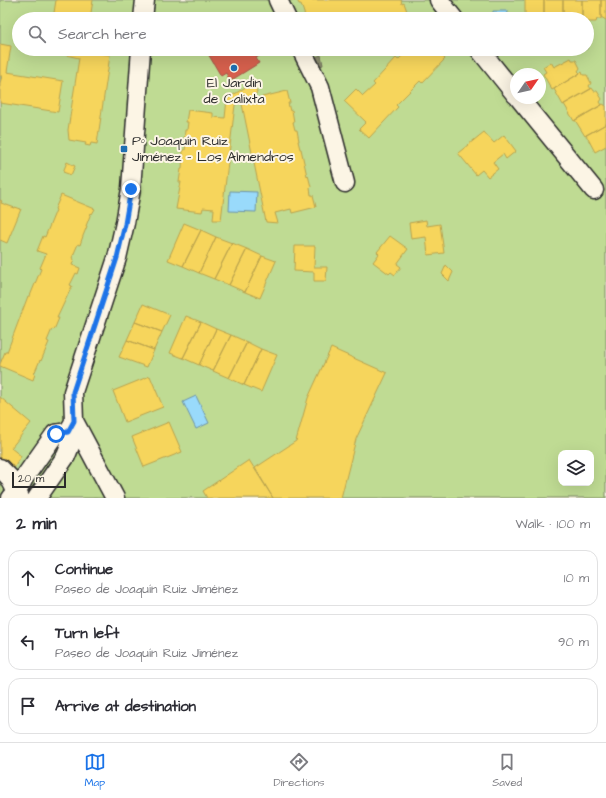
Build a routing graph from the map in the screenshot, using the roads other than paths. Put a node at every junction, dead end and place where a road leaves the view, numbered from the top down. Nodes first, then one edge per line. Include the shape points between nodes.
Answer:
1 (146, 0) edge
2 (278, 0) edge
3 (439, 0) edge
4 (144, 12) edge
5 (284, 12) edge
6 (448, 12) edge
7 (141, 56) edge
8 (304, 56) edge
9 (485, 56) edge
10 (510, 88) edge
11 (524, 104) edge
12 (345, 183) dead end
13 (594, 190) dead end
14 (71, 426) junction
15 (0, 468) edge
16 (16, 496) edge
17 (37, 498) edge
18 (115, 498) edge

1 - 4 street
2 - 5 street
3 - 6 street
7 - 14 street via 132,182 125,224 117,258 73,392
8 - 12 street via 320,87
9 - 10 street
11 - 13 street
14 - 16 street via 56,434 24,478
14 - 17 street via 70,446 66,456
14 - 18 street
15 - 16 street via 8,477

